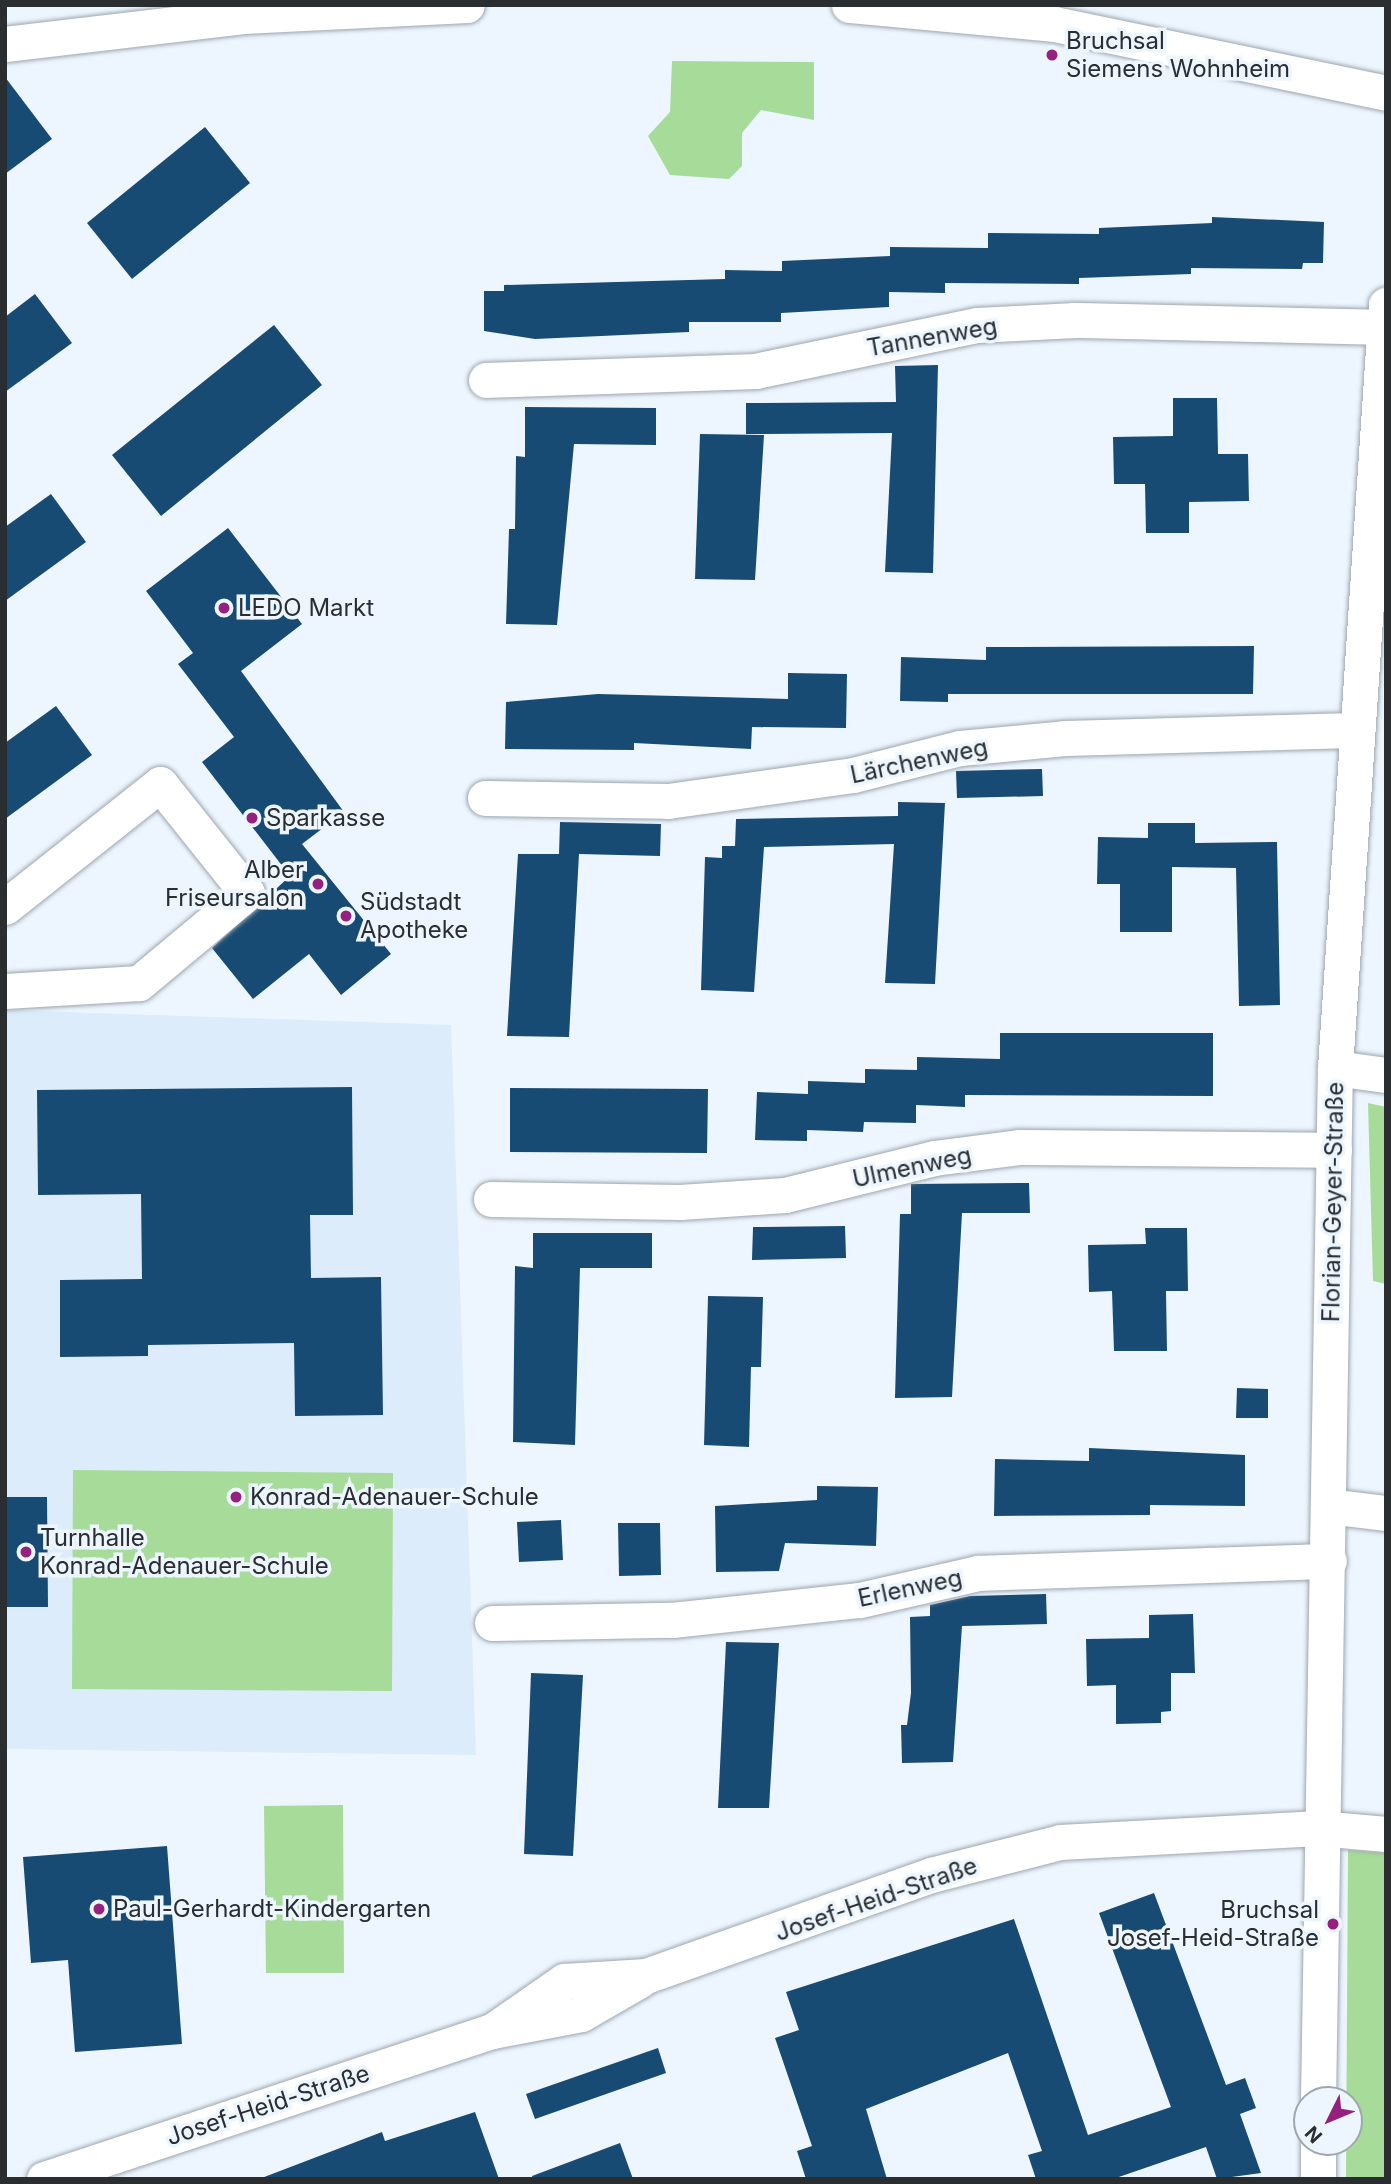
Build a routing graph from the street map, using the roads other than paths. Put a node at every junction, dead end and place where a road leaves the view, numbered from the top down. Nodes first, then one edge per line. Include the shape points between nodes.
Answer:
1 (467, 5) edge
2 (849, 5) edge
3 (421, 6) edge
4 (5, 44) edge
5 (1386, 93) edge
6 (1384, 316) edge
7 (485, 380) dead end
8 (1377, 569) edge
9 (1354, 730) junction
10 (485, 799) dead end
11 (5, 907) edge
12 (5, 992) edge
13 (1335, 1068) junction
14 (1386, 1075) edge
15 (1334, 1150) junction
16 (491, 1199) dead end
17 (1328, 1506) junction
18 (1386, 1513) edge
19 (1329, 1561) junction
20 (492, 1623) dead end
21 (1319, 1828) junction
22 (1386, 1834) edge
23 (1318, 2086) edge
24 (1318, 2156) edge
25 (44, 2179) edge
26 (1318, 2179) edge

1 - 3 street
2 - 5 street via 1054,24
3 - 4 street via 243,16
6 - 7 street, Tannenweg via 977,325 755,371
6 - 8 street, Florian-Geyer-Straße
8 - 9 street, Florian-Geyer-Straße
9 - 10 street, Lärchenweg via 1065,738 960,748 853,775 668,801
9 - 13 street, Florian-Geyer-Straße
11 - 12 street via 160,783 247,893 139,983
13 - 14 street
13 - 15 street, Florian-Geyer-Straße
15 - 16 street, Ulmenweg via 1020,1147 934,1158 785,1195 680,1202
15 - 17 street, Florian-Geyer-Straße
17 - 18 street
17 - 19 street, Florian-Geyer-Straße
19 - 20 street, Erlenweg via 1003,1571 860,1600 672,1620
19 - 21 street, Florian-Geyer-Straße
21 - 22 street, Josef-Heid-Straße
21 - 23 street, Florian-Geyer-Straße
21 - 25 street, Josef-Heid-Straße via 1060,1842 931,1875 646,1976 581,2014 492,2031
24 - 26 street

